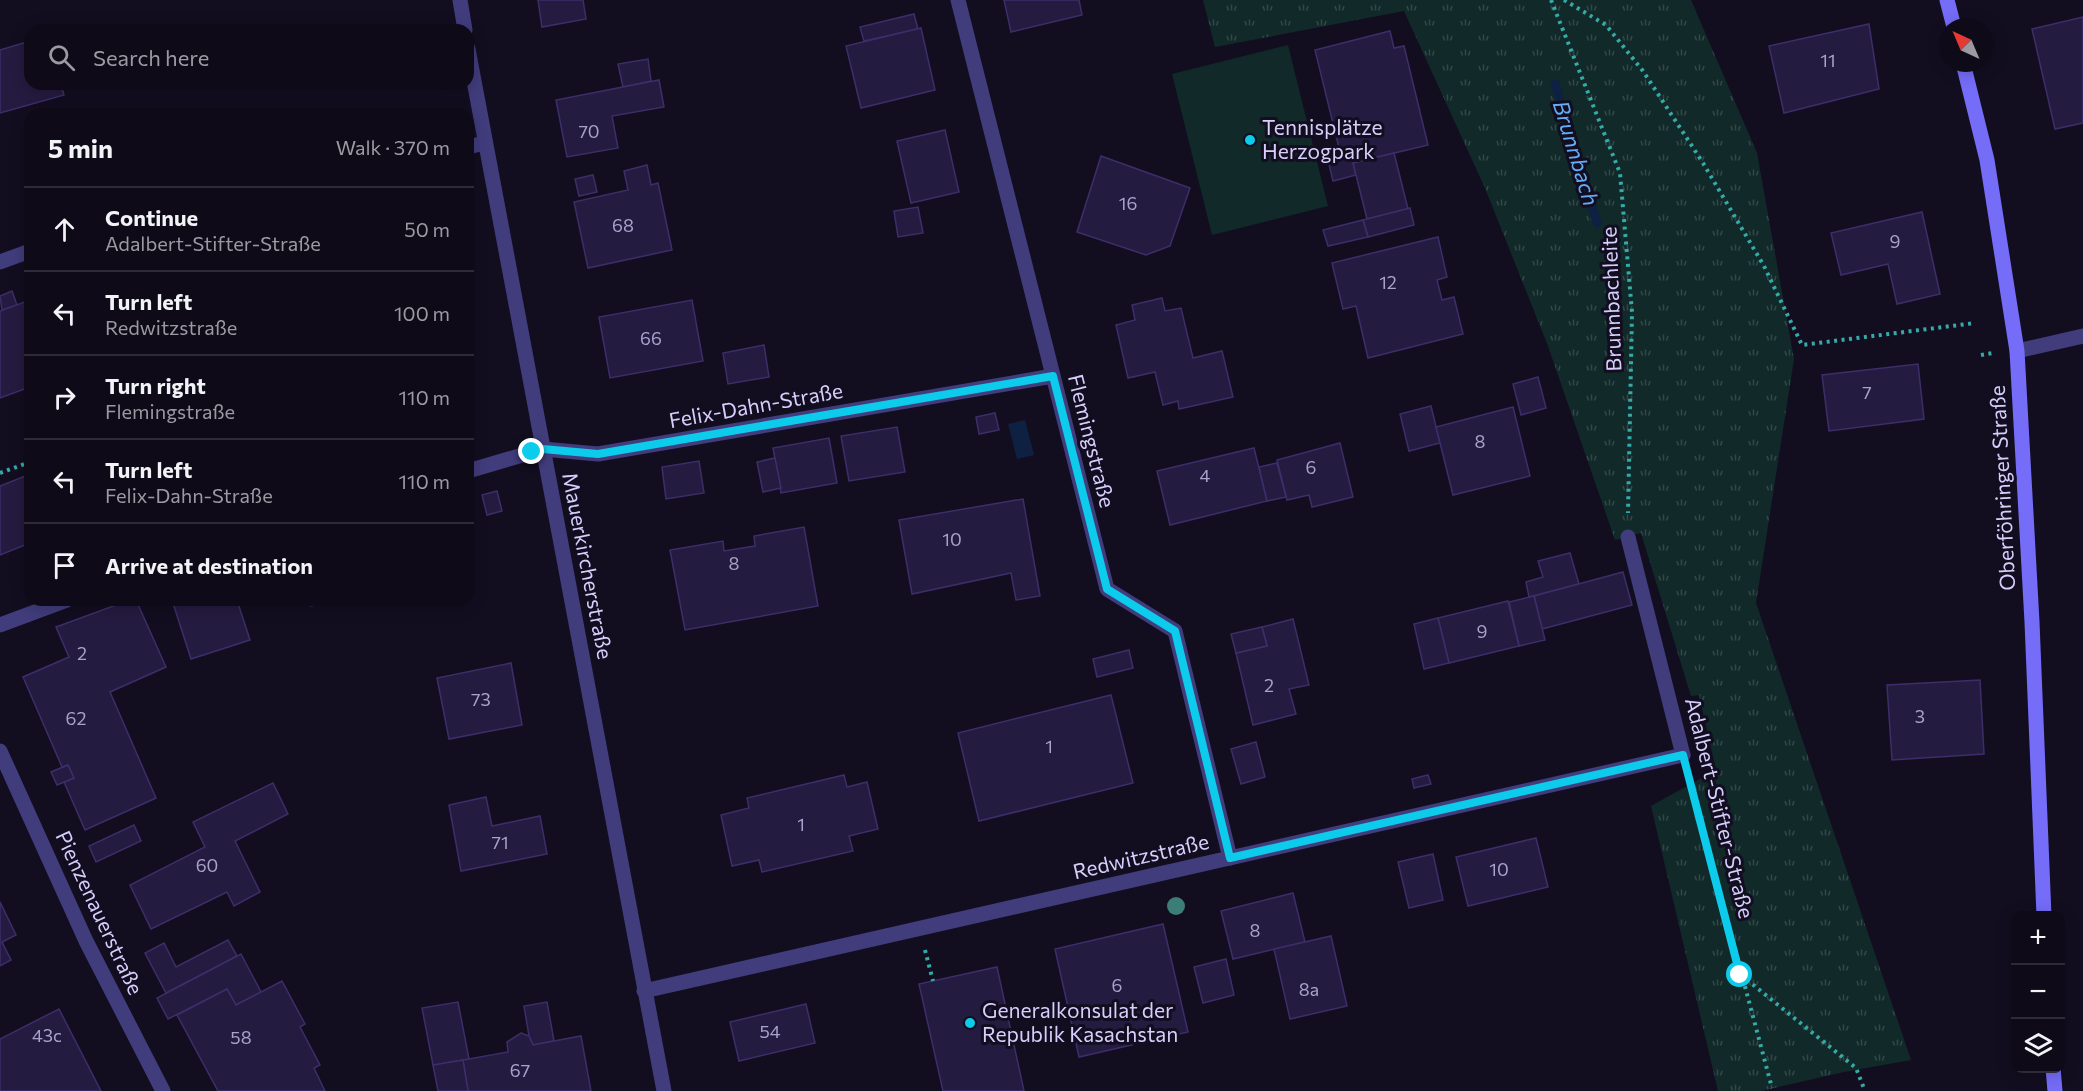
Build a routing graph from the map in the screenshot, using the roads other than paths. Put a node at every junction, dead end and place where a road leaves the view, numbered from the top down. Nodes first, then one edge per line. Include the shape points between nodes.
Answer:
1 (459, 0) edge
2 (958, 0) edge
3 (1947, 0) edge
4 (1952, 18) edge
5 (464, 24) edge
6 (1965, 72) edge
7 (474, 84) edge
8 (484, 143) junction
9 (474, 146) edge
10 (24, 253) edge
11 (0, 261) edge
12 (2083, 336) edge
13 (2017, 351) junction
14 (1053, 376) junction
15 (543, 449) junction
16 (474, 469) edge
17 (1628, 537) road end
18 (51, 606) edge
19 (0, 625) edge
20 (0, 751) edge
21 (1683, 755) joint
22 (1230, 858) junction
23 (2044, 911) edge
24 (644, 991) junction
25 (2053, 1073) edge
26 (163, 1091) edge
27 (664, 1091) edge
28 (2055, 1091) edge

1 - 5 street
2 - 14 street, Flemingstraße
3 - 4 main road
6 - 13 main road, Oberföhringer Straße via 1987,160
7 - 8 street, Mauerkircherstraße
8 - 9 street
8 - 15 street, Mauerkircherstraße
10 - 11 street
12 - 13 street
13 - 23 main road, Oberföhringer Straße
14 - 15 street, Felix-Dahn-Straße via 598,454
14 - 22 street, Flemingstraße via 1107,589 1175,631
15 - 16 street, Felix-Dahn-Straße
15 - 24 street, Mauerkircherstraße
17 - 21 street, Adalbert-Stifter-Straße
18 - 19 street
20 - 26 street, Pienzenauerstraße via 86,941
21 - 22 street, Redwitzstraße
22 - 24 street, Redwitzstraße
24 - 27 street, Mauerkircherstraße
25 - 28 main road

